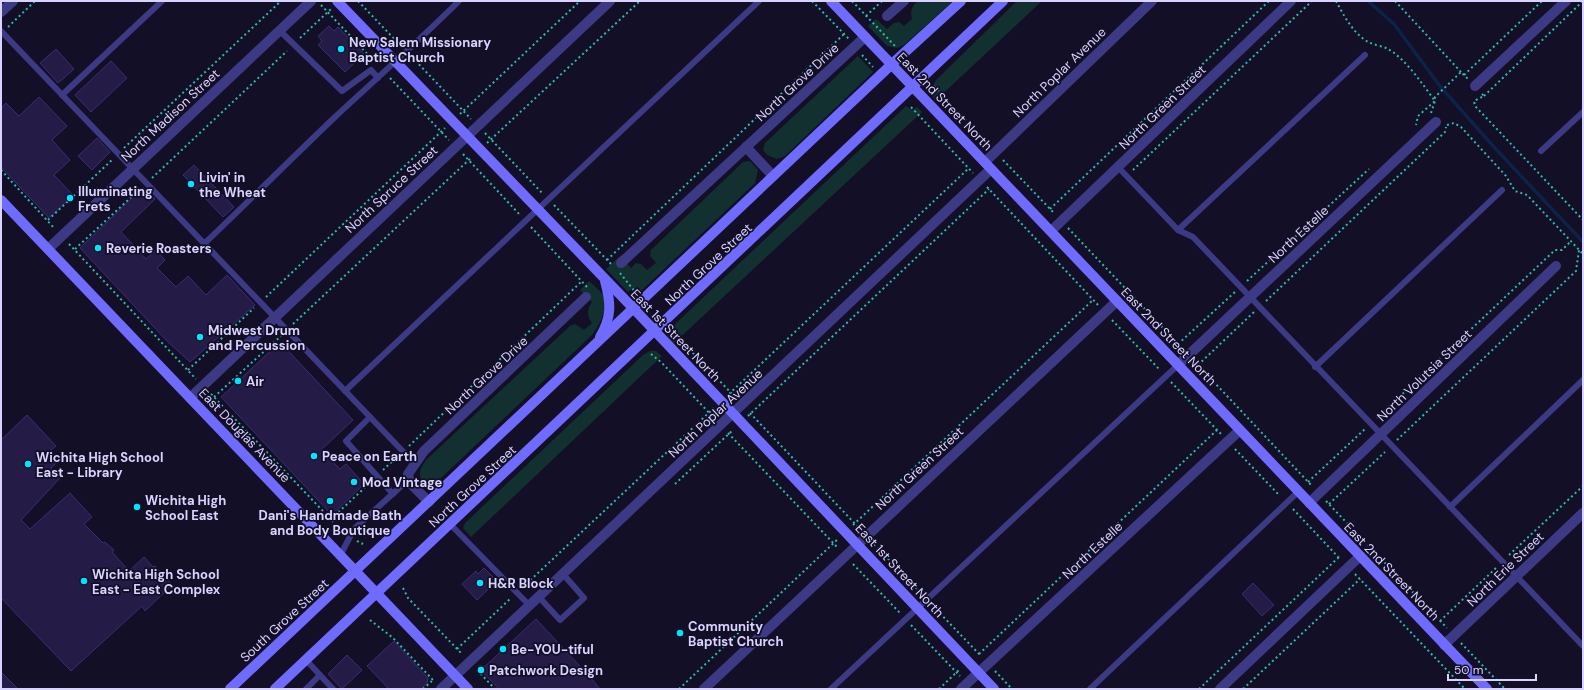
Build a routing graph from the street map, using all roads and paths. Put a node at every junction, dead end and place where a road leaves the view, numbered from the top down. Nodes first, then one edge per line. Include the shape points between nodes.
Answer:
1 (12, 1) edge
2 (36, 1) edge
3 (162, 1) edge
4 (281, 1) edge
5 (311, 1) edge
6 (358, 1) edge
7 (459, 1) edge
8 (580, 1) edge
9 (610, 1) edge
10 (640, 1) edge
11 (759, 1) edge
12 (812, 1) edge
13 (831, 1) edge
14 (852, 1) edge
15 (882, 1) edge
16 (904, 1) edge
17 (961, 1) edge
18 (1003, 1) edge
19 (1152, 1) edge
20 (1269, 1) edge
21 (1291, 1) edge
22 (1312, 1) edge
23 (1336, 1) edge
24 (1395, 1) edge
25 (1542, 1) edge
26 (1566, 1) edge
27 (338, 2) edge
28 (1583, 2) edge
29 (1, 12) edge
30 (866, 16) junction
31 (888, 16) dead end
32 (279, 30) junction
33 (2, 32) edge
34 (844, 34) junction
35 (865, 37) junction
36 (294, 44) junction
37 (855, 46) junction
38 (895, 46) dead end
39 (407, 52) junction
40 (1364, 55) dead end
41 (395, 61) junction
42 (892, 64) junction
43 (873, 67) dead end
44 (1461, 72) junction
45 (1464, 75) junction
46 (378, 78) junction
47 (934, 86) dead end
48 (1475, 86) junction
49 (913, 87) junction
50 (62, 95) junction
51 (1484, 96) junction
52 (1435, 101) junction
53 (911, 106) dead end
54 (463, 111) junction
55 (1583, 112) edge
56 (452, 121) junction
57 (1436, 122) junction
58 (477, 125) junction
59 (1446, 125) junction
60 (1412, 129) dead end
61 (466, 136) junction
62 (491, 140) junction
63 (746, 147) junction
64 (480, 150) junction
65 (1541, 151) dead end
66 (996, 152) junction
67 (118, 154) junction
68 (988, 165) junction
69 (1372, 166) dead end
70 (1118, 167) junction
71 (132, 169) junction
72 (1, 170) edge
73 (773, 176) junction
74 (1126, 176) junction
75 (980, 180) junction
76 (146, 183) junction
77 (1502, 190) dead end
78 (548, 199) junction
79 (1, 200) edge
80 (1050, 209) junction
81 (537, 210) junction
82 (48, 220) junction
83 (1583, 220) edge
84 (1061, 221) junction
85 (1075, 224) dead end
86 (1069, 229) junction
87 (1178, 230) junction
88 (1051, 231) junction
89 (62, 235) junction
90 (1571, 241) junction
91 (204, 244) junction
92 (48, 249) junction
93 (75, 249) junction
94 (1579, 249) junction
95 (1583, 254) edge
96 (606, 260) junction
97 (621, 263) dead end
98 (1556, 266) dead end
99 (604, 279) junction
100 (582, 281) dead end
101 (1240, 287) junction
102 (637, 294) dead end
103 (586, 297) dead end
104 (1250, 298) junction
105 (1093, 300) junction
106 (1117, 300) junction
107 (260, 302) junction
108 (634, 308) junction
109 (1259, 308) junction
110 (1105, 312) junction
111 (274, 317) junction
112 (287, 330) junction
113 (655, 331) junction
114 (672, 331) dead end
115 (596, 344) junction
116 (1178, 344) junction
117 (651, 354) dead end
118 (1188, 355) junction
119 (1178, 365) junction
120 (1198, 366) junction
121 (1316, 366) junction
122 (188, 370) junction
123 (1166, 376) junction
124 (1583, 380) edge
125 (203, 385) junction
126 (345, 391) junction
127 (190, 397) junction
128 (214, 397) junction
129 (742, 405) junction
130 (733, 414) junction
131 (370, 417) junction
132 (1370, 424) junction
133 (721, 426) junction
134 (1217, 430) junction
135 (1240, 430) junction
136 (1381, 435) junction
137 (1228, 441) junction
138 (1391, 446) junction
139 (403, 451) junction
140 (414, 463) junction
141 (377, 476) junction
142 (409, 477) junction
143 (1308, 482) junction
144 (1583, 486) edge
145 (1299, 491) junction
146 (393, 494) junction
147 (1319, 494) junction
148 (429, 502) junction
149 (1287, 503) junction
150 (1309, 503) junction
151 (1329, 504) junction
152 (1450, 507) junction
153 (1583, 513) edge
154 (331, 519) junction
155 (450, 524) junction
156 (855, 524) junction
157 (846, 532) junction
158 (866, 535) junction
159 (350, 536) junction
160 (363, 544) dead end
161 (834, 544) junction
162 (857, 544) junction
163 (838, 548) dead end
164 (341, 554) junction
165 (1360, 556) junction
166 (1339, 557) junction
167 (1502, 562) junction
168 (1349, 568) junction
169 (356, 571) junction
170 (563, 574) junction
171 (1516, 576) junction
172 (1360, 579) junction
173 (403, 588) dead end
174 (377, 593) junction
175 (539, 597) junction
176 (927, 599) junction
177 (530, 606) junction
178 (918, 608) junction
179 (370, 620) dead end
180 (1440, 620) junction
181 (1454, 636) junction
182 (1444, 645) junction
183 (1583, 645) edge
184 (979, 654) junction
185 (306, 660) junction
186 (469, 662) junction
187 (969, 662) junction
188 (988, 664) junction
189 (979, 673) junction
190 (320, 675) junction
191 (455, 675) junction
192 (433, 680) junction
193 (1462, 686) junction
194 (1484, 688) edge
195 (230, 689) edge
196 (275, 689) edge
197 (306, 689) edge
198 (333, 689) edge
199 (423, 689) edge
200 (441, 689) edge
201 (468, 689) edge
202 (495, 689) edge
203 (679, 689) edge
204 (704, 689) edge
205 (831, 689) edge
206 (939, 689) edge
207 (962, 689) edge
208 (994, 689) edge
209 (1012, 689) edge
210 (1090, 689) edge
211 (1199, 689) edge
212 (1220, 689) edge
213 (1242, 689) edge
214 (1459, 689) edge
215 (1465, 689) edge
216 (1505, 689) edge

1 - 29 street
2 - 33 path
3 - 50 lane
4 - 67 path
5 - 32 street, North Madison Street
6 - 39 path
7 - 39 lane
8 - 54 path
9 - 58 street, North Spruce Street
10 - 62 path
11 - 78 lane
12 - 34 path
13 - 35 street, East 2nd Street North
14 - 30 path
15 - 30 path
16 - 31 street
17 - 42 street, North Grove Street
18 - 49 street, North Grove Street
19 - 66 street, North Poplar Avenue
20 - 80 path
21 - 70 street, North Green Street
22 - 74 path
23 - 52 path via 1358,35 1388,49 1418,78
24 - 44 path
25 - 45 path
26 - 48 street
27 - 36 path
27 - 41 street, East 1st Street North
28 - 51 path
30 - 38 path
32 - 36 lane
32 - 71 street, North Madison Street
33 - 50 lane
34 - 37 path
34 - 96 path
35 - 37 street, North Grove Drive
35 - 42 street, East 2nd Street North
36 - 46 lane via 342,91 371,70
36 - 76 path
37 - 43 path
37 - 63 street, North Grove Drive
39 - 41 lane
39 - 54 path
40 - 87 lane
41 - 46 lane
41 - 56 street, East 1st Street North
42 - 49 street, East 2nd Street North
42 - 73 street, North Grove Street
44 - 45 path
44 - 52 path via 1435,97
45 - 48 path
46 - 91 lane
47 - 66 path
48 - 51 path
49 - 68 street, East 2nd Street North
49 - 113 street, North Grove Street
50 - 67 lane
51 - 83 path via 1474,101 1476,106
52 - 57 path via 1430,114
52 - 60 path via 1418,116 1418,124
53 - 75 path
54 - 56 path
54 - 58 path
55 - 65 lane
56 - 61 street, East 1st Street North
56 - 107 path
57 - 59 path
57 - 104 street, North Estelle
58 - 61 street, North Spruce Street
58 - 62 path
59 - 90 path via 1454,123 1460,127 1506,176 1510,186 1515,191 1527,195
59 - 109 path via 1445,132
61 - 64 street, East 1st Street North
61 - 111 street, North Spruce Street
62 - 64 path
62 - 78 path
63 - 73 street
63 - 97 street, North Grove Drive
64 - 81 street, East 1st Street North
64 - 112 path
66 - 68 street, North Poplar Avenue
66 - 80 path
67 - 71 lane
67 - 82 path
68 - 75 street, North Poplar Avenue
68 - 88 street, East 2nd Street North
69 - 101 path
70 - 74 lane
70 - 84 street, North Green Street
71 - 76 lane
71 - 89 street, North Madison Street
72 - 82 path
73 - 108 street, North Grove Street
74 - 87 lane
75 - 105 path
75 - 129 street, North Poplar Avenue
76 - 91 lane
76 - 93 path
77 - 121 lane
78 - 81 lane
78 - 96 path
79 - 92 street, East Douglas Avenue
80 - 84 path
81 - 99 street, East 1st Street North
81 - 126 lane
82 - 89 path
84 - 86 path
84 - 88 street, North Green Street
85 - 86 path
86 - 116 path
87 - 101 lane via 1193,237
88 - 106 street, East 2nd Street North
89 - 92 street, North Madison Street
89 - 93 path
90 - 94 path
90 - 132 path via 1562,250 1555,250
91 - 107 lane
92 - 127 street, East Douglas Avenue
93 - 122 path
94 - 95 path
94 - 138 path via 1576,271
96 - 102 path
98 - 136 street, North Volutsia Street
99 - 108 street, East 1st Street North
99 - 115 street via 610,300 608,318
100 - 139 path
101 - 104 lane
101 - 116 path
103 - 140 street, North Grove Drive
104 - 109 lane
104 - 118 street, North Estelle
105 - 110 path
105 - 156 path
106 - 110 street, North Green Street
106 - 119 street, East 2nd Street North
107 - 111 lane
107 - 122 path
108 - 113 street, East 1st Street North
108 - 115 street, North Grove Street
109 - 120 path
109 - 121 lane
110 - 123 path
110 - 158 street, North Green Street
111 - 112 lane
111 - 125 street, North Spruce Street
112 - 126 lane
112 - 128 path
113 - 130 street, East 1st Street North
113 - 155 street, North Grove Street
114 - 129 path
115 - 148 street, North Grove Street
116 - 118 path
117 - 133 path
118 - 119 street, North Estelle
118 - 120 path
119 - 123 lane
119 - 135 street, East 2nd Street North
120 - 143 path
121 - 132 lane
122 - 125 path
123 - 134 path
123 - 176 lane
124 - 152 lane
125 - 127 street, North Spruce Street
125 - 128 path
126 - 131 lane
127 - 164 street, East Douglas Avenue
128 - 154 path
129 - 130 street, North Poplar Avenue
129 - 156 path
130 - 133 street, North Poplar Avenue
130 - 157 street, East 1st Street North
131 - 139 lane
131 - 141 lane via 346,441
132 - 136 lane
132 - 143 path
133 - 161 path
133 - 170 street, North Poplar Avenue
134 - 137 path
134 - 184 path
135 - 137 street, North Estelle
135 - 145 street, East 2nd Street North
136 - 138 lane
136 - 147 street, North Volutsia Street
137 - 149 path
137 - 188 street, North Estelle
138 - 151 path
138 - 152 lane
139 - 140 lane
139 - 141 path
140 - 142 street, North Grove Drive
141 - 146 lane
141 - 154 path
142 - 146 lane
142 - 148 street via 410,483
143 - 147 path
144 - 167 path
145 - 149 lane
145 - 150 street, East 2nd Street North
146 - 159 lane via 354,529
147 - 150 street, North Volutsia Street
147 - 151 path
148 - 169 street, North Grove Street
149 - 166 path
149 - 210 lane
150 - 165 street, East 2nd Street North
151 - 180 path
152 - 167 lane
153 - 171 street, North Erie Street
154 - 159 path
155 - 174 street, North Grove Street
155 - 177 lane
156 - 157 path
156 - 158 path
157 - 161 path
157 - 162 street, East 1st Street North
158 - 162 street, North Green Street
158 - 176 path
159 - 160 path
159 - 164 lane
161 - 163 path
161 - 203 path
162 - 178 street, East 1st Street North
162 - 204 street, North Green Street
164 - 169 street, East Douglas Avenue
165 - 168 street
165 - 182 street, East 2nd Street North
166 - 168 path
166 - 211 path
167 - 171 lane
167 - 180 path
168 - 172 path
168 - 212 street
169 - 174 street, East Douglas Avenue
169 - 195 street, South Grove Street
170 - 175 street, North Poplar Avenue
170 - 175 lane via 584,598 560,620
171 - 181 street, North Erie Street
171 - 183 lane
172 - 193 path
172 - 213 path
173 - 186 path via 408,598
174 - 185 street
174 - 191 street, East Douglas Avenue
175 - 177 street, North Poplar Avenue
176 - 178 lane
176 - 184 path
177 - 186 street, North Poplar Avenue
178 - 187 street, East 1st Street North
178 - 205 lane
179 - 192 path via 393,638
180 - 181 path
181 - 182 street, North Erie Street
181 - 216 path
182 - 194 street, East 2nd Street North
184 - 187 path
184 - 188 path
185 - 190 lane
185 - 196 street
186 - 191 street, North Poplar Avenue
186 - 202 path
187 - 189 street, East 1st Street North
187 - 206 path
188 - 189 street, North Estelle
188 - 209 path
189 - 207 street, North Estelle
189 - 208 street, East 1st Street North
190 - 197 lane
190 - 198 lane
191 - 200 street, North Poplar Avenue
191 - 201 street, East Douglas Avenue
192 - 199 path
192 - 200 path
193 - 214 path
193 - 215 path

